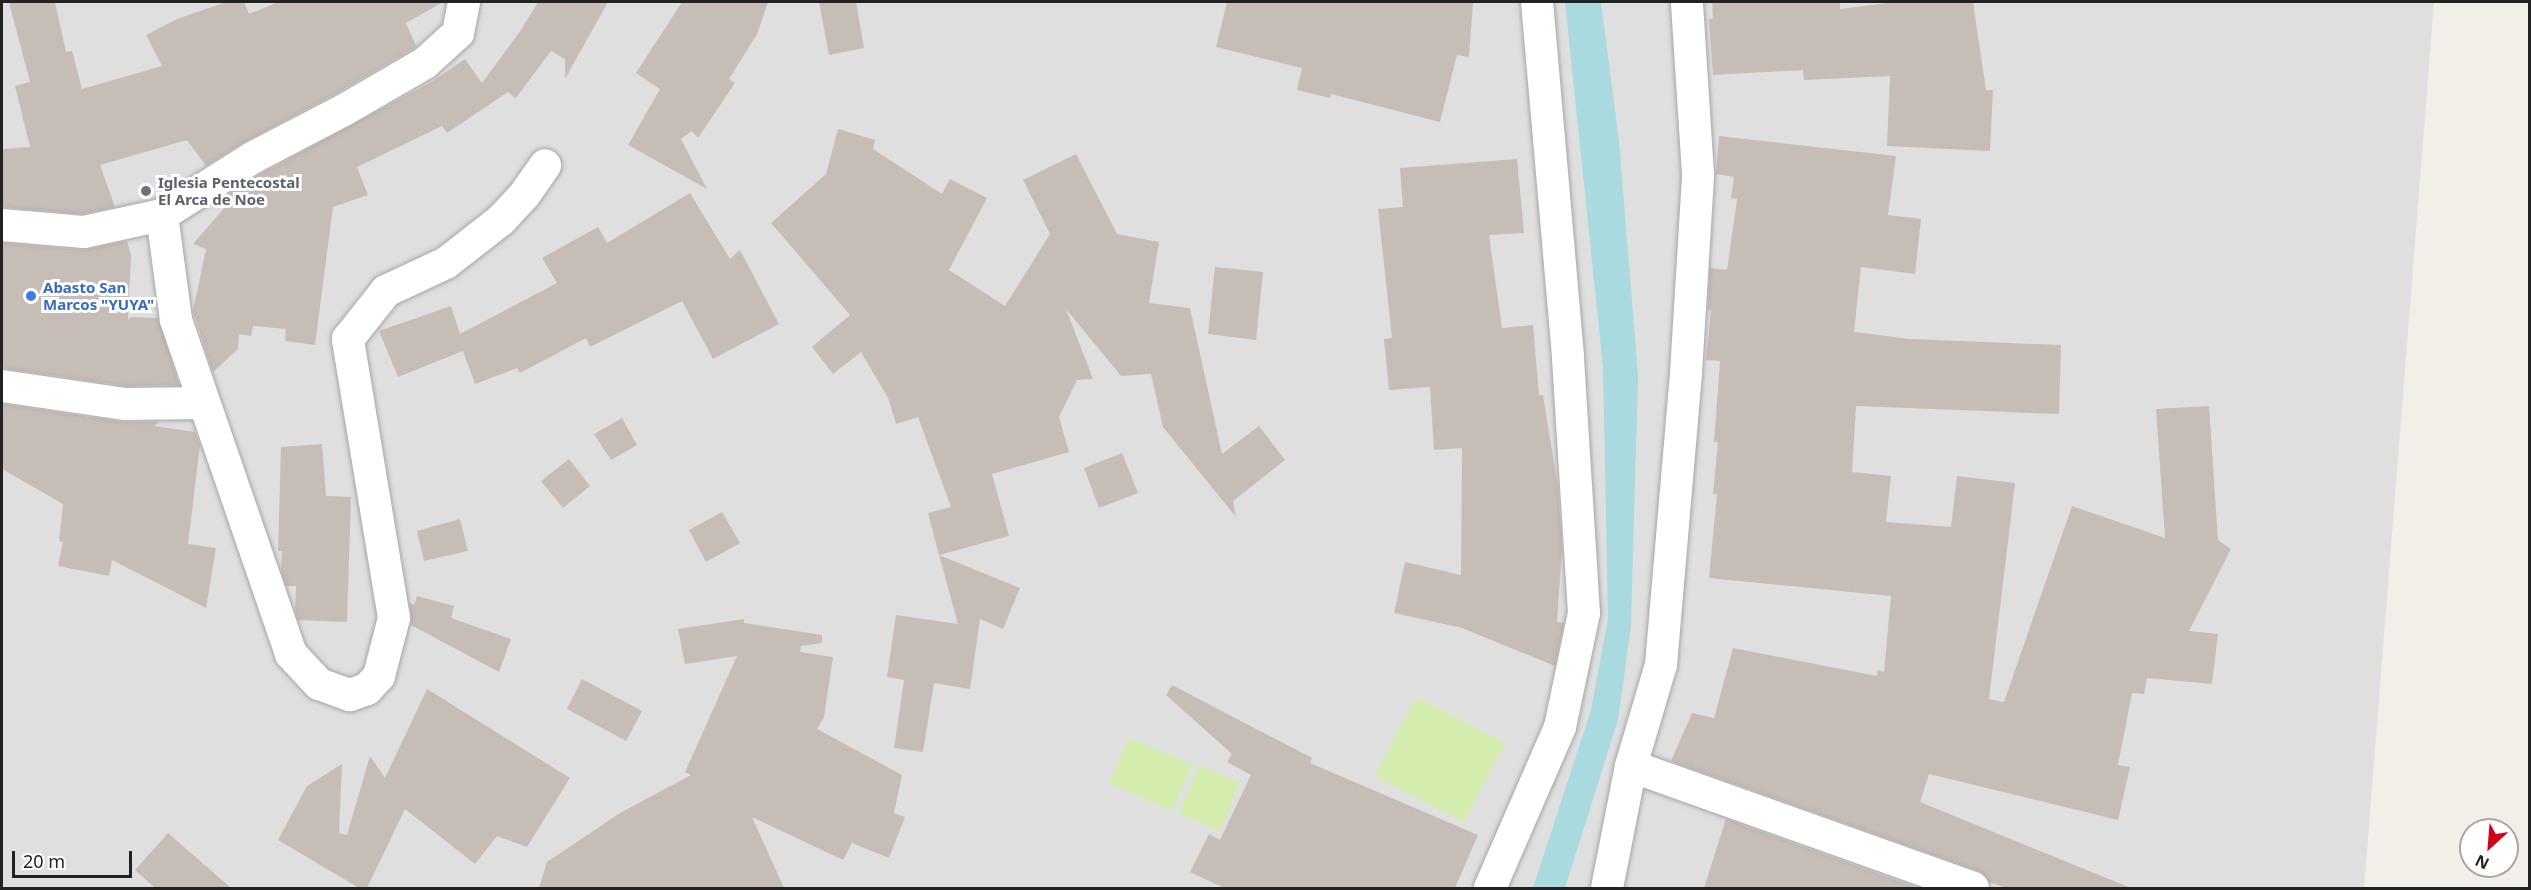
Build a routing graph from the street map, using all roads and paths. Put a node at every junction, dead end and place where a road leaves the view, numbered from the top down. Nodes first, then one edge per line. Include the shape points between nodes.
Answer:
1 (464, 2) edge
2 (1537, 2) edge
3 (1687, 2) edge
4 (545, 165) dead end
5 (162, 216) junction
6 (2, 225) edge
7 (2, 386) edge
8 (203, 404) junction
9 (1631, 766) junction
10 (1490, 888) edge
11 (1607, 888) edge
12 (1973, 888) edge

1 - 5 street via 458,33 425,63 252,158
2 - 10 street via 1568,356 1584,613 1560,727
3 - 9 street via 1698,174 1686,373 1661,665
4 - 8 street via 501,220 446,263 386,291 348,339 393,618 379,676 367,689 350,695 319,684 291,654
5 - 6 street via 84,232
5 - 8 street via 176,320
7 - 8 street via 126,404
9 - 11 street
9 - 12 street

